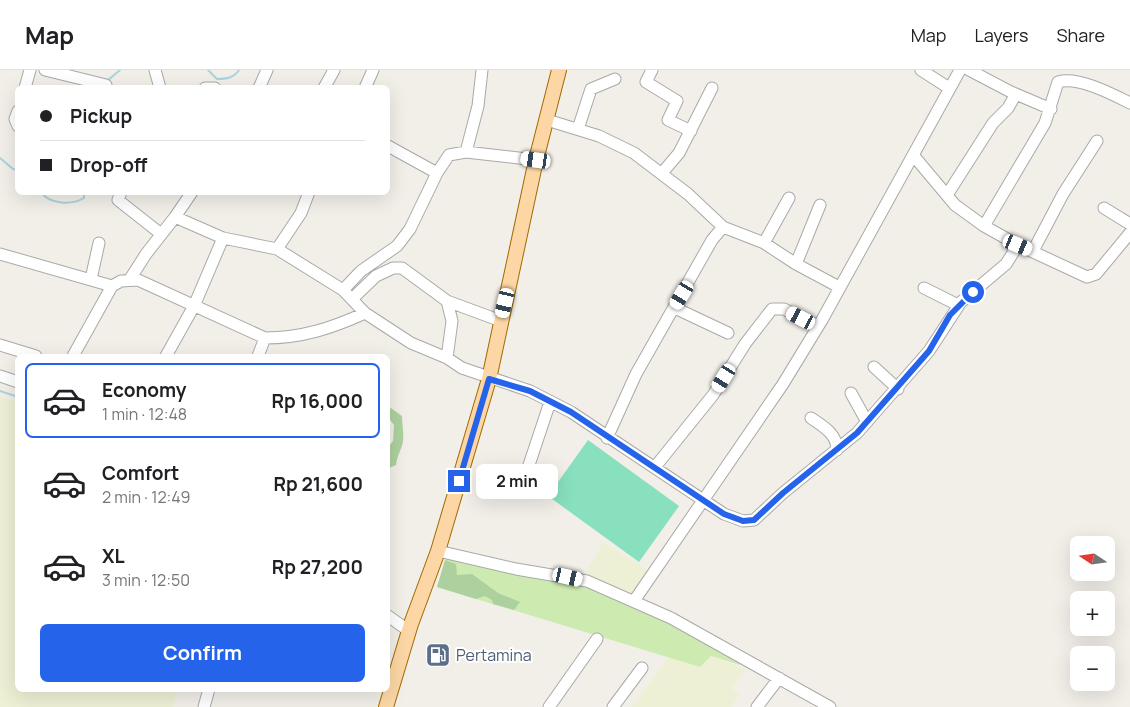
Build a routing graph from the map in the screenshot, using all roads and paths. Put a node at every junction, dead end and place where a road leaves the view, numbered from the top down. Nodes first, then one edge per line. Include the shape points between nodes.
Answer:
1 (30, 70) edge
2 (45, 70) edge
3 (155, 70) edge
4 (267, 70) edge
5 (334, 70) edge
6 (372, 70) edge
7 (482, 70) edge
8 (652, 70) edge
9 (921, 70) edge
10 (960, 70) edge
11 (969, 70) edge
12 (559, 72) edge
13 (615, 79) dead end
14 (26, 85) edge
15 (99, 85) edge
16 (159, 85) edge
17 (260, 85) edge
18 (326, 85) edge
19 (366, 85) edge
20 (712, 88) dead end
21 (949, 88) junction
22 (1016, 94) junction
23 (1130, 103) edge
24 (1051, 109) junction
25 (547, 120) junction
26 (578, 129) junction
27 (692, 131) junction
28 (1097, 141) dead end
29 (390, 147) edge
30 (466, 152) junction
31 (913, 155) junction
32 (536, 160) junction
33 (437, 173) junction
34 (662, 174) junction
35 (120, 195) edge
36 (190, 195) edge
37 (308, 195) edge
38 (947, 195) junction
39 (789, 198) dead end
40 (820, 205) dead end
41 (1104, 208) dead end
42 (175, 217) junction
43 (1130, 224) edge
44 (984, 226) junction
45 (723, 227) junction
46 (1130, 233) edge
47 (162, 234) junction
48 (223, 238) junction
49 (99, 243) dead end
50 (764, 243) junction
51 (1018, 245) junction
52 (277, 249) junction
53 (390, 250) junction
54 (1033, 251) junction
55 (0, 254) edge
56 (796, 264) junction
57 (402, 268) junction
58 (91, 278) junction
59 (130, 279) junction
60 (112, 286) junction
61 (839, 287) junction
62 (924, 288) dead end
63 (343, 290) junction
64 (352, 299) junction
65 (447, 301) junction
66 (958, 305) junction
67 (194, 306) junction
68 (674, 308) junction
69 (365, 313) junction
70 (501, 321) junction
71 (818, 326) junction
72 (728, 333) dead end
73 (265, 338) junction
74 (0, 345) edge
75 (29, 354) edge
76 (74, 354) edge
77 (167, 354) edge
78 (259, 354) edge
79 (447, 358) junction
80 (874, 367) dead end
81 (0, 376) edge
82 (489, 379) junction
83 (15, 381) edge
84 (898, 389) junction
85 (851, 393) dead end
86 (550, 402) junction
87 (811, 418) dead end
88 (867, 422) junction
89 (607, 438) junction
90 (837, 450) junction
91 (655, 468) junction
92 (521, 489) dead end
93 (705, 500) junction
94 (438, 551) junction
95 (634, 601) junction
96 (390, 617) edge
97 (409, 631) junction
98 (597, 639) dead end
99 (642, 668) dead end
100 (779, 678) junction
101 (208, 692) edge
102 (814, 697) junction
103 (204, 707) edge
104 (386, 707) edge
105 (549, 707) edge
106 (613, 707) edge
107 (757, 707) edge
108 (806, 707) edge
109 (830, 707) edge

1 - 14 street
2 - 15 street
3 - 16 street
4 - 17 street
5 - 18 street
6 - 19 street
7 - 30 street via 478,106
8 - 27 street via 646,82 677,101 668,120
9 - 21 street
10 - 21 street
11 - 22 street
12 - 25 main road
13 - 26 street via 591,89
20 - 27 street
21 - 31 street
22 - 24 street
22 - 38 street via 993,123
23 - 24 street via 1097,88 1064,81 1057,84
24 - 44 street
25 - 26 street
25 - 32 main road
26 - 34 street via 634,152
27 - 34 street
28 - 54 street via 1063,194
29 - 33 street
30 - 32 street
30 - 33 street via 449,155
31 - 38 street
31 - 61 street
32 - 70 main road
33 - 53 street via 410,230
34 - 45 street
35 - 47 street via 118,200
36 - 42 street
37 - 52 street via 301,213
38 - 44 street via 955,205
39 - 50 street
40 - 56 street
41 - 43 street
42 - 47 street
42 - 48 street
44 - 51 street
45 - 50 street
45 - 68 street via 712,240
46 - 54 street via 1092,276 1077,274
47 - 59 street
48 - 52 street
48 - 67 street
49 - 58 street
50 - 56 street
51 - 54 street
51 - 66 street via 1006,264
52 - 63 street
53 - 57 street
53 - 63 street via 361,271
55 - 58 street
56 - 61 street
57 - 64 street via 393,268 376,276
57 - 65 street
58 - 60 street
59 - 60 street
59 - 67 street
60 - 76 street
61 - 71 street
62 - 66 street
63 - 64 street
64 - 69 street
65 - 70 street
65 - 79 street via 452,320
66 - 84 street via 929,351
67 - 73 street
67 - 77 street
68 - 72 street
68 - 89 street via 636,374
69 - 73 street via 311,334
69 - 79 street via 411,343
70 - 82 main road
71 - 91 street via 784,309 772,309 713,395
71 - 93 street
73 - 78 street
74 - 75 street
79 - 82 street
80 - 84 street
81 - 83 street
82 - 86 street via 530,391
82 - 94 main road
84 - 88 street
85 - 88 street
86 - 89 street via 571,412
86 - 92 street
87 - 90 street via 830,432
88 - 90 street
89 - 91 street
90 - 93 street via 754,520 743,521 724,514
91 - 93 street
93 - 95 street
94 - 95 street via 587,581
94 - 97 main road
95 - 100 street
96 - 97 street
97 - 104 main road
98 - 105 street
99 - 106 street
100 - 102 street
100 - 107 street
101 - 103 street
102 - 108 street
102 - 109 street

